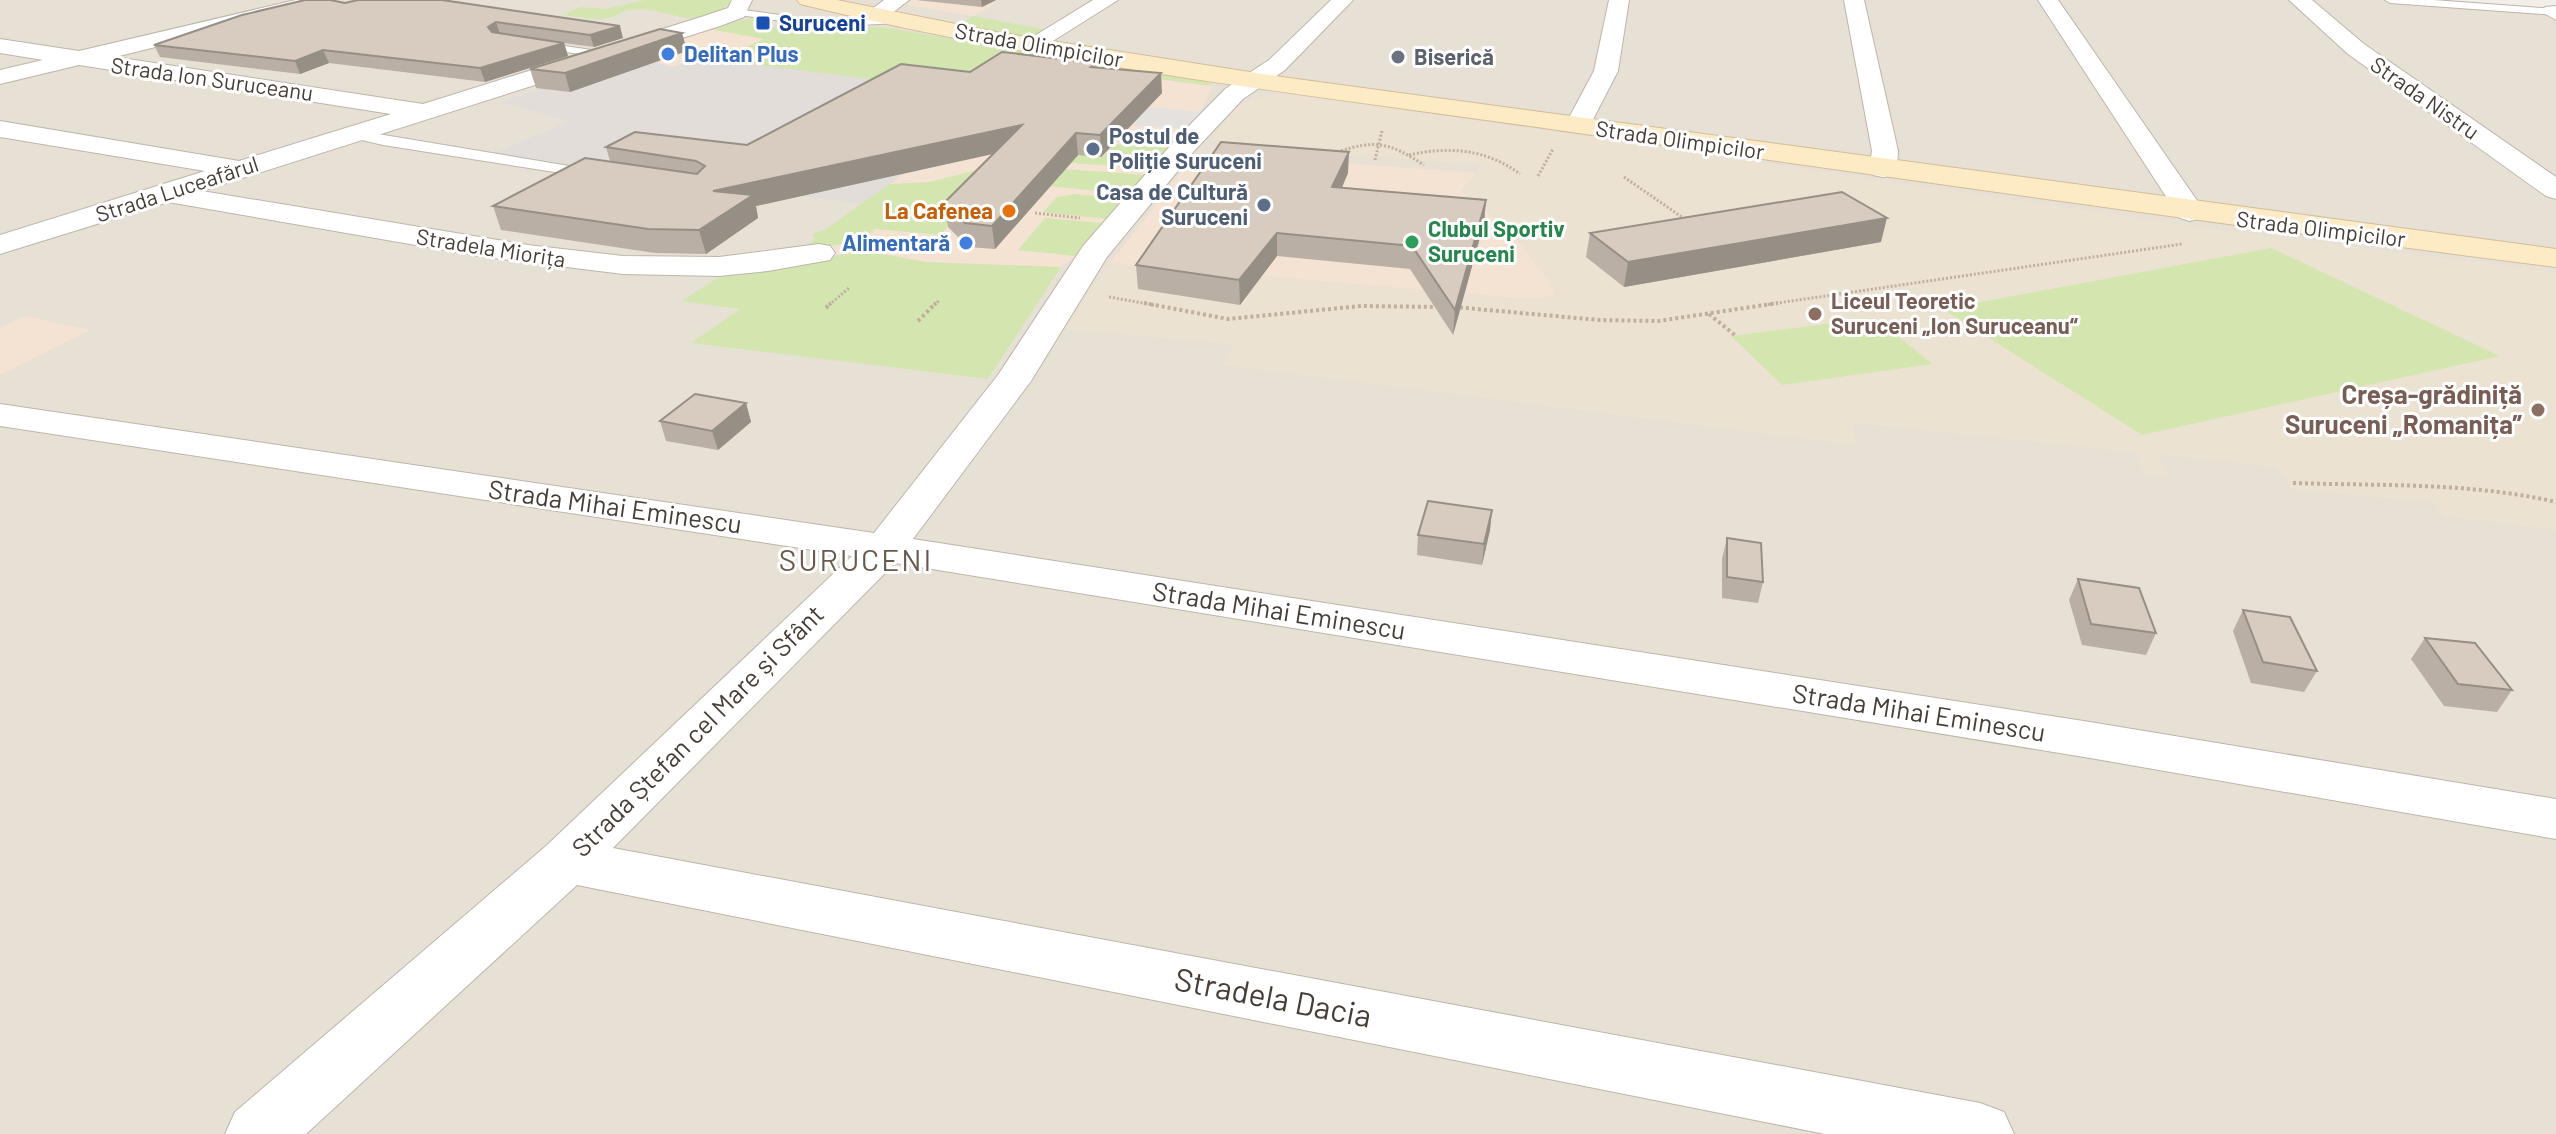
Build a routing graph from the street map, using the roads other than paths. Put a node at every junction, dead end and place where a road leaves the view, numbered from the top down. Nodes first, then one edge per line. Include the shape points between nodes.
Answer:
1 (323, 0) edge
2 (807, 0) edge
3 (1108, 0) edge
4 (1343, 0) edge
5 (1619, 0) edge
6 (1854, 0) edge
7 (2048, 0) edge
8 (2299, 0) edge
9 (2390, 0) edge
10 (739, 6) edge
11 (890, 12) edge
12 (2555, 13) edge
13 (531, 44) edge
14 (0, 46) edge
15 (1029, 46) junction
16 (605, 55) junction
17 (73, 58) junction
18 (0, 77) edge
19 (1254, 79) junction
20 (424, 112) junction
21 (1578, 125) junction
22 (0, 129) edge
23 (354, 134) junction
24 (241, 169) junction
25 (1883, 169) junction
26 (610, 176) edge
27 (2556, 190) edge
28 (166, 193) junction
29 (2190, 212) junction
30 (5, 242) edge
31 (819, 253) dead end
32 (2556, 258) edge
33 (0, 415) edge
34 (885, 548) junction
35 (2556, 819) edge
36 (566, 861) junction
37 (259, 1134) edge
38 (1980, 1134) edge

1 - 17 street
2 - 11 main road, Strada Olimpicilor
3 - 15 street
4 - 19 street, Strada Ștefan cel Mare și Sfânt via 1277,65
5 - 21 street via 1606,71
6 - 25 street via 1885,151
7 - 29 street
8 - 27 street, Strada Nistru via 2356,49
9 - 12 lane
10 - 11 lane via 824,24
10 - 16 street, Strada Luceafărul
11 - 15 main road, Strada Olimpicilor
13 - 16 lane, Strada Luceafărul
14 - 17 street, Strada Ion Suruceanu
15 - 19 main road, Strada Olimpicilor
16 - 20 street, Strada Luceafărul
17 - 18 street
17 - 20 street, Strada Ion Suruceanu
19 - 21 main road, Strada Olimpicilor
19 - 34 street, Strada Ștefan cel Mare și Sfânt via 1186,144 1094,253 1013,381
20 - 23 street, Strada Luceafărul
21 - 25 main road, Strada Olimpicilor
22 - 24 street
23 - 24 street, Strada Luceafărul
23 - 26 lane, Strada Luceafărul
24 - 28 street, Strada Luceafărul
25 - 29 main road, Strada Olimpicilor
28 - 30 street, Strada Luceafărul
28 - 31 street, Stradela Miorița via 595,264 708,269
29 - 32 main road, Strada Olimpicilor
33 - 34 street, Strada Mihai Eminescu
34 - 35 street, Strada Mihai Eminescu
34 - 36 street, Strada Ștefan cel Mare și Sfânt
36 - 37 street, Strada Ștefan cel Mare și Sfânt
36 - 38 street, Stradela Dacia

